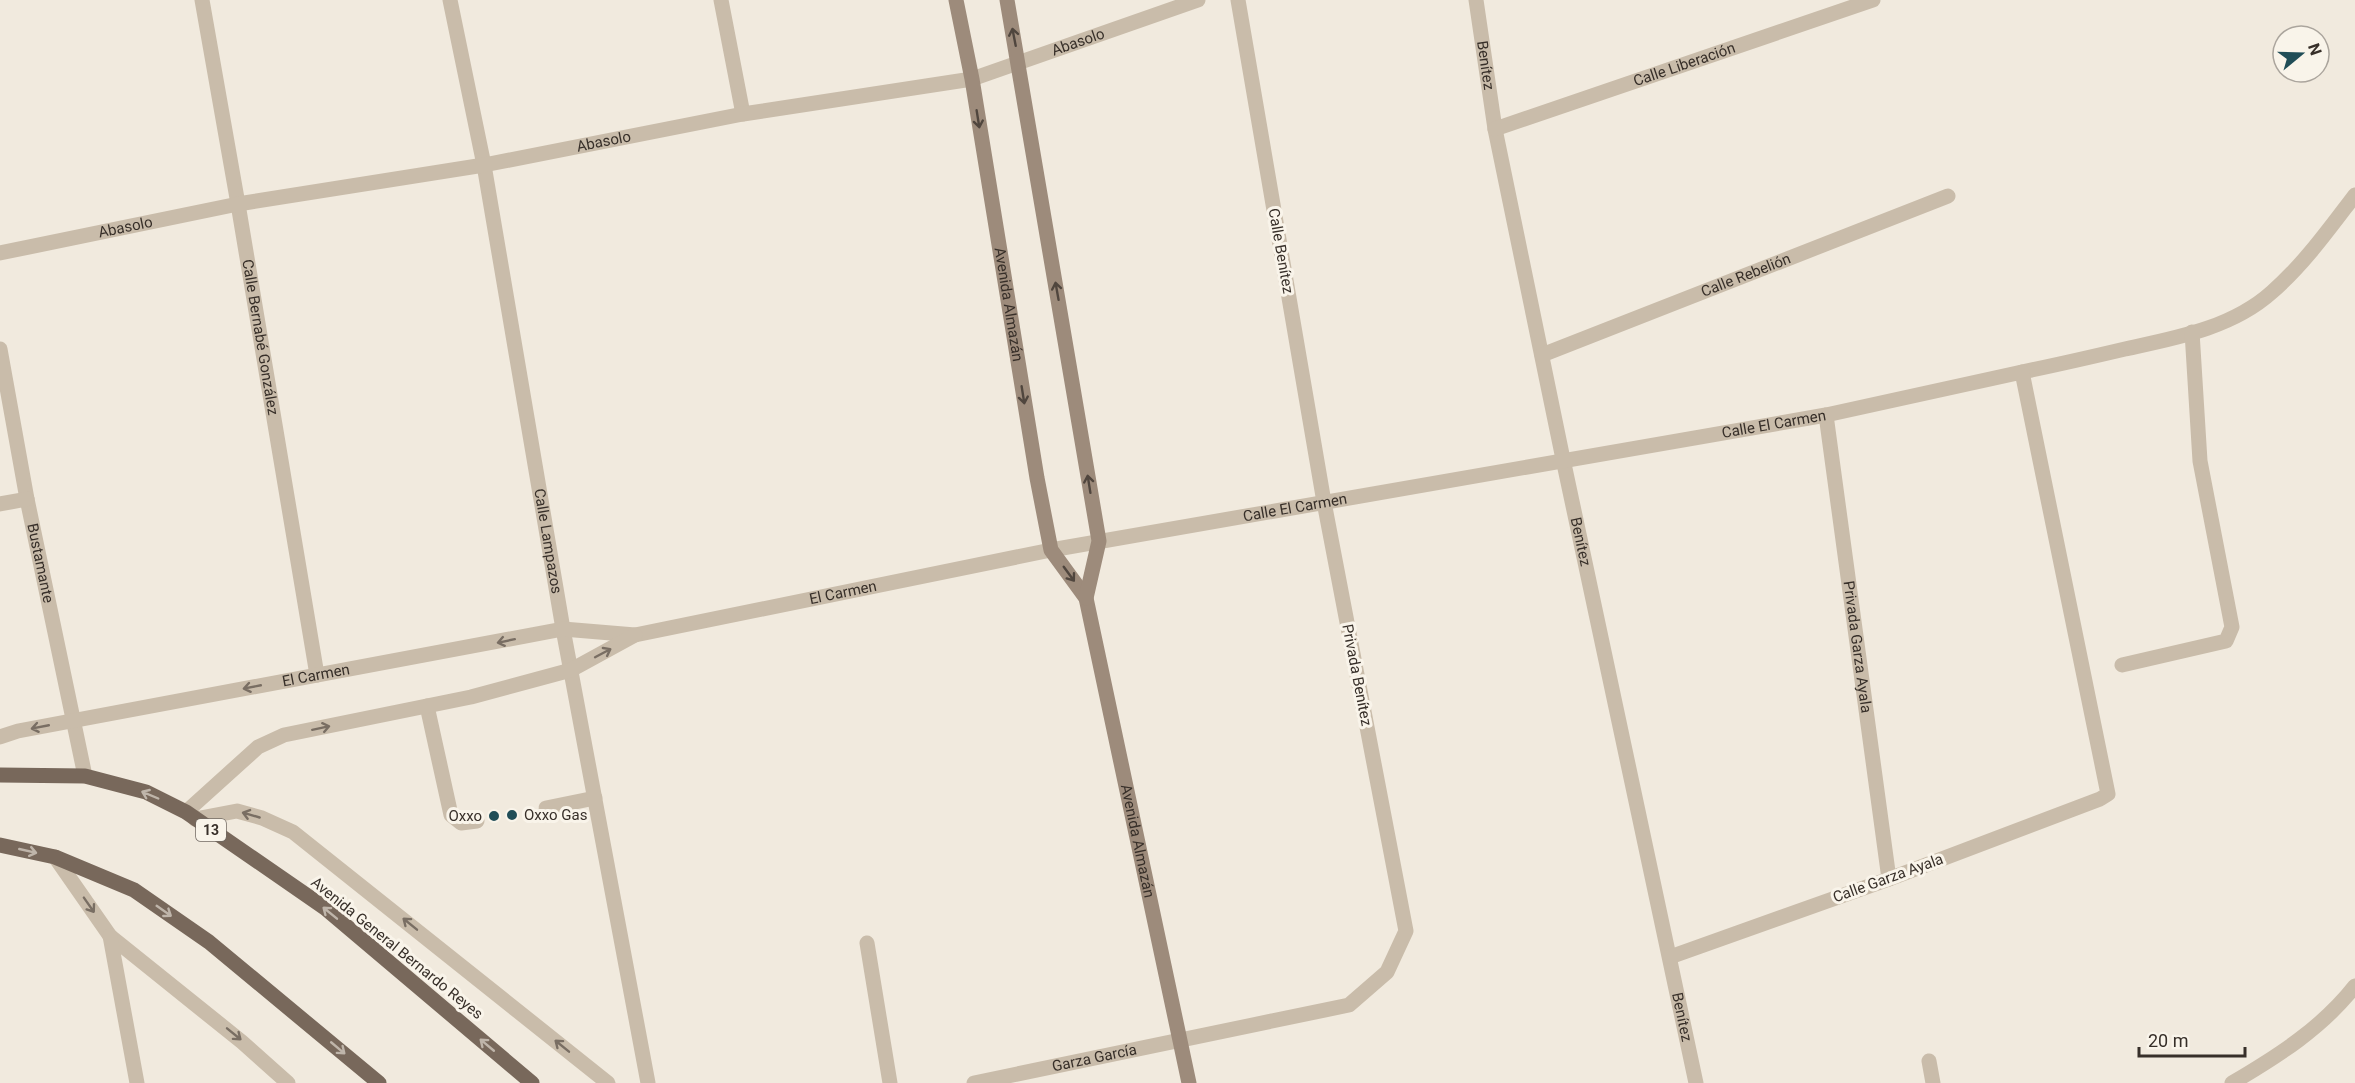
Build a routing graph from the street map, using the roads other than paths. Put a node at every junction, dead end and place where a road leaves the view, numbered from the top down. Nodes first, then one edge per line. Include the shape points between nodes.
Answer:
1 (202, 0) edge
2 (450, 0) edge
3 (721, 0) edge
4 (956, 0) edge
5 (1007, 0) edge
6 (1198, 0) edge
7 (1238, 0) edge
8 (1476, 0) edge
9 (1873, 0) edge
10 (1018, 62) junction
11 (972, 80) junction
12 (744, 114) junction
13 (1495, 129) junction
14 (484, 165) junction
15 (2355, 195) edge
16 (1948, 196) dead end
17 (238, 204) junction
18 (0, 253) edge
19 (2192, 332) junction
20 (0, 349) edge
21 (1542, 355) junction
22 (2022, 372) junction
23 (1826, 415) junction
24 (1563, 459) junction
25 (27, 499) junction
26 (1324, 502) junction
27 (0, 504) edge
28 (1099, 542) junction
29 (1051, 550) junction
30 (1086, 598) junction
31 (563, 629) junction
32 (635, 635) junction
33 (2122, 665) dead end
34 (571, 670) junction
35 (317, 675) junction
36 (427, 706) junction
37 (75, 721) junction
38 (0, 738) edge
39 (0, 775) edge
40 (85, 776) junction
41 (595, 798) junction
42 (546, 808) dead end
43 (191, 816) junction
44 (477, 821) dead end
45 (0, 845) edge
46 (56, 857) junction
47 (1888, 879) junction
48 (110, 936) junction
49 (867, 943) dead end
50 (1670, 957) junction
51 (2355, 986) edge
52 (1179, 1039) junction
53 (1929, 1061) dead end
54 (137, 1083) edge
55 (288, 1083) edge
56 (379, 1083) edge
57 (532, 1083) edge
58 (608, 1083) edge
59 (648, 1083) edge
60 (890, 1083) edge
61 (974, 1083) edge
62 (1189, 1083) edge
63 (1696, 1083) edge
64 (1933, 1083) edge
65 (2232, 1083) edge

1 - 17 street, Calle Bernabé González
2 - 14 street, Calle Lampazos
3 - 12 street
4 - 11 main road, Avenida Almazán
10 -> 5 main road, Avenida Almazán
6 - 10 street, Abasolo
7 - 26 street, Calle Benítez
8 - 13 street, Benítez
9 - 13 street, Calle Liberación
10 - 11 street, Abasolo
28 -> 10 main road, Avenida Almazán
11 - 12 street, Abasolo
11 -> 29 main road, Avenida Almazán
12 - 14 street, Abasolo
13 - 21 street, Benítez
14 - 17 street, Abasolo
14 - 31 street, Calle Lampazos
15 - 19 street, Calle El Carmen via 2307,256 2271,293 2222,324
16 - 21 street, Calle Rebelión
17 - 18 street, Abasolo
17 - 35 street, Calle Bernabé González
19 - 22 street, Calle El Carmen
19 - 33 street via 2200,461 2232,627 2226,641
20 - 25 street, Bustamante
21 - 24 street, Benítez
22 - 23 street, Calle El Carmen
22 - 47 street, Calle Garza Ayala via 2108,787 2106,796
23 - 24 street, Calle El Carmen
23 - 47 street, Privada Garza Ayala
24 - 26 street, Calle El Carmen
24 - 50 street, Benítez
25 - 27 street
25 - 37 street, Bustamante
26 - 28 street, Calle El Carmen
26 - 52 street, Privada Benítez via 1406,931 1387,972 1349,1005
28 - 29 street, Calle El Carmen
28 - 30 main road, Avenida Almazán
29 -> 30 main road, Avenida Almazán
29 - 32 street, El Carmen
30 - 52 main road, Avenida Almazán
31 - 32 street, El Carmen
31 - 34 street, Calle Lampazos
31 -> 35 street, El Carmen
34 -> 32 street, El Carmen
34 - 36 street, El Carmen
34 - 41 street, Calle Lampazos
35 -> 37 street, El Carmen
43 -> 36 street, El Carmen via 258,747 284,735
36 - 44 street via 451,815 461,823
37 -> 38 street, El Carmen
37 - 40 street, Bustamante
39 - 40 main road, Avenida General Bernardo Reyes / 13
43 -> 40 main road, Avenida General Bernardo Reyes / 13 via 146,792
41 - 42 street
41 - 59 street, Calle Lampazos
57 -> 43 main road, Avenida General Bernardo Reyes / 13 via 325,908
58 -> 43 street via 293,832 237,811
45 -> 46 main road
46 -> 48 street
46 -> 56 main road via 135,890 209,942
47 - 50 street, Calle Garza Ayala
48 - 54 street
48 -> 55 street
49 - 60 street
50 - 63 street, Benítez
51 - 65 street via 2323,1021 2283,1052
52 - 61 street, Garza García
52 - 62 main road, Avenida Almazán
53 - 64 street

